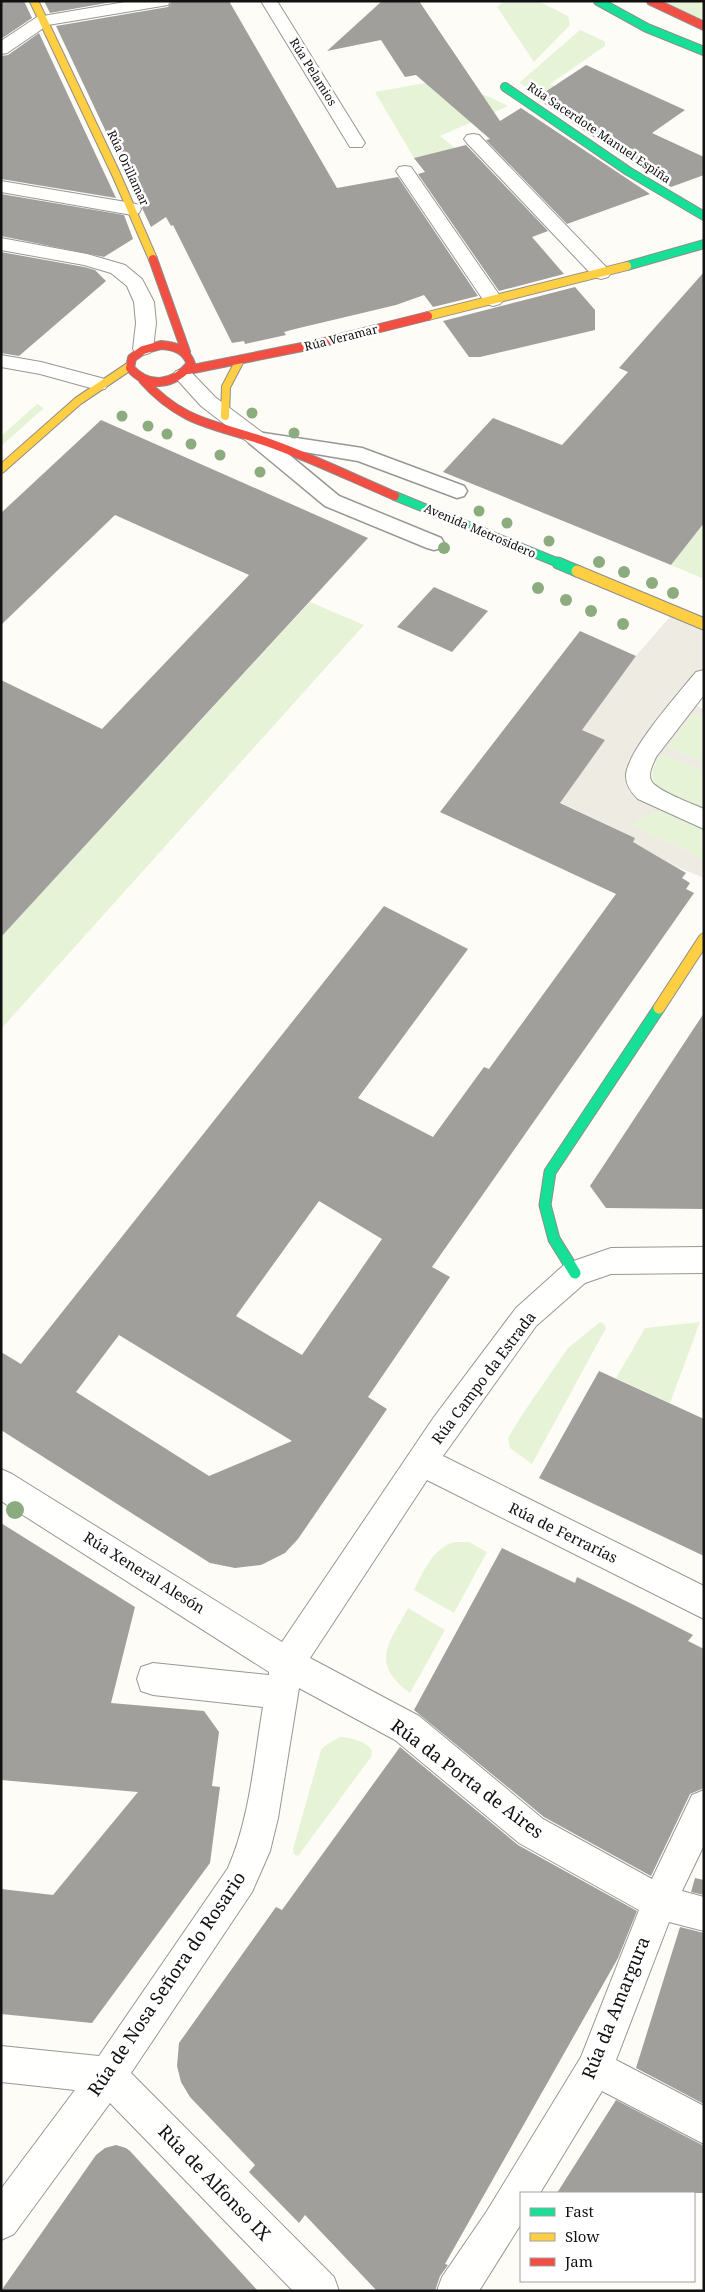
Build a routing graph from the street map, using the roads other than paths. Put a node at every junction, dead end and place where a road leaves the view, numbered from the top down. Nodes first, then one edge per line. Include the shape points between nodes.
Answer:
1 (34, 1) edge
2 (162, 1) edge
3 (269, 1) edge
4 (598, 1) edge
5 (651, 1) edge
6 (43, 21) junction
7 (704, 26) edge
8 (1, 49) edge
9 (704, 51) edge
10 (505, 87) dead end
11 (472, 139) dead end
12 (356, 143) dead end
13 (405, 171) dead end
14 (1, 186) edge
15 (132, 209) junction
16 (704, 216) edge
17 (704, 244) edge
18 (10, 245) edge
19 (1, 264) edge
20 (601, 273) junction
21 (493, 300) junction
22 (142, 349) junction
23 (186, 352) junction
24 (1, 361) edge
25 (239, 362) junction
26 (130, 366) junction
27 (186, 373) junction
28 (143, 380) junction
29 (98, 384) junction
30 (225, 416) junction
31 (256, 438) junction
32 (1, 469) edge
33 (457, 491) dead end
34 (434, 543) dead end
35 (704, 624) edge
36 (704, 678) edge
37 (704, 820) edge
38 (704, 939) edge
39 (704, 1260) edge
40 (575, 1273) junction
41 (423, 1462) junction
42 (1, 1484) edge
43 (704, 1603) edge
44 (285, 1678) junction
45 (153, 1679) dead end
46 (704, 1807) edge
47 (659, 1902) junction
48 (704, 1914) edge
49 (1, 2064) edge
50 (595, 2068) junction
51 (108, 2075) junction
52 (704, 2126) edge
53 (1, 2221) edge
54 (320, 2291) edge
55 (456, 2291) edge

1 - 6 street, Rúa Orillamar
2 - 6 street
3 - 12 street, Rúa Pelamios
4 - 9 street via 647,28
5 - 7 street
6 - 8 street
6 - 15 street, Rúa Orillamar
10 - 16 street, Rúa Sacerdote Manuel Espiña via 628,172
11 - 20 street
13 - 21 street
14 - 15 street
15 - 23 street, Rúa Orillamar via 170,298
17 - 20 street, Rúa Veramar
18 - 19 street
18 - 22 street via 118,269 135,283 144,302 146,323
20 - 21 street, Rúa Veramar
21 - 25 street, Rúa Veramar
22 - 23 street via 161,344
22 - 26 street via 131,360
23 - 27 street via 191,364
24 - 29 street
25 - 27 street, Rúa Veramar
25 - 30 street via 227,377 223,389
26 - 28 street via 134,374
26 - 29 street
27 - 28 street via 164,382
27 - 30 street, Avenida Metrosidero via 192,387
28 - 31 street, Avenida Metrosidero via 169,408 201,423
29 - 32 street
30 - 31 street, Avenida Metrosidero
31 - 33 lane via 362,455
31 - 34 lane via 332,501
31 - 35 street, Avenida Metrosidero
36 - 37 street via 648,751 640,764 638,777 640,786 647,793
38 - 40 street via 550,1172 545,1206 554,1240
39 - 40 street via 611,1261
40 - 41 street, Rúa Campo da Estrada via 526,1317
41 - 43 street, Rúa de Ferrarías
41 - 44 street, Rúa Campo da Estrada
42 - 44 street, Rúa Xeneral Alesón
44 - 45 street
44 - 47 street, Rúa da Porta de Aires via 407,1728 531,1831
44 - 51 street, Rúa de Nosa Señora do Rosario via 253,1851 240,1880
46 - 47 street, Rúa da Amargura
47 - 48 street, Rúa da Porta de Aires
47 - 50 street, Rúa da Amargura
49 - 51 street
50 - 52 street
50 - 55 street, Rúa da Amargura
51 - 53 street, Rúa de Nosa Señora do Rosario
51 - 54 street, Rúa de Alfonso IX

